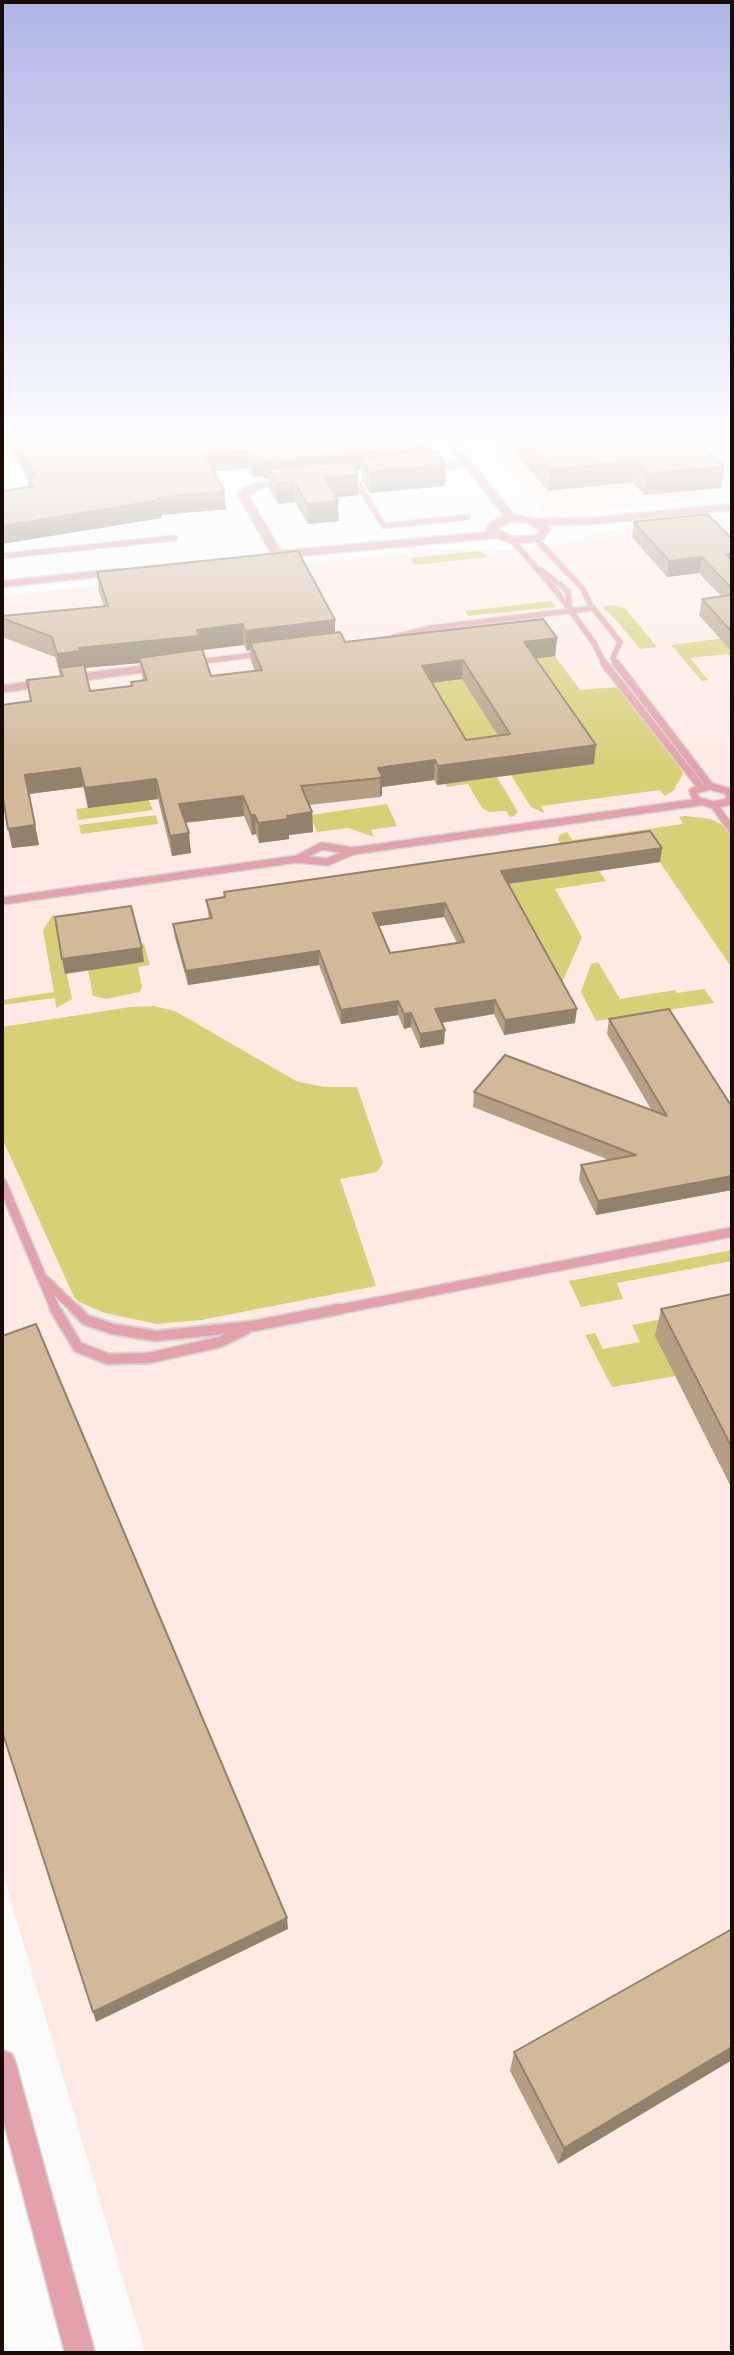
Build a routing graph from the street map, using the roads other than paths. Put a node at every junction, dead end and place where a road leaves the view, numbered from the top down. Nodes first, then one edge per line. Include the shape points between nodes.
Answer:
1 (61, 550) edge
2 (275, 550) edge
3 (327, 550) edge
4 (520, 550) edge
5 (546, 550) edge
6 (278, 555) junction
7 (2, 556) edge
8 (265, 556) edge
9 (126, 571) edge
10 (2, 584) edge
11 (593, 608) junction
12 (570, 611) junction
13 (385, 639) edge
14 (265, 654) edge
15 (185, 663) edge
16 (158, 667) edge
17 (66, 679) edge
18 (40, 683) edge
19 (2, 689) edge
20 (709, 786) junction
21 (701, 787) junction
22 (732, 788) edge
23 (723, 789) junction
24 (700, 802) junction
25 (724, 804) junction
26 (714, 806) junction
27 (732, 814) edge
28 (732, 830) edge
29 (353, 851) junction
30 (296, 859) junction
31 (2, 901) edge
32 (2, 1183) edge
33 (732, 1232) edge
34 (45, 1280) junction
35 (253, 1326) junction
36 (2, 2064) edge
37 (80, 2353) edge

1 - 7 lane
2 - 6 street
3 - 6 street
4 - 12 lane via 535,567 563,585
5 - 11 lane via 583,589
6 - 8 street
9 - 10 street
11 - 12 lane
11 - 20 lane via 620,642 613,658 617,665
12 - 13 lane via 431,628
12 - 21 lane via 600,658
14 - 15 lane
16 - 17 lane
18 - 19 lane
20 - 21 lane
20 - 23 lane
21 - 24 lane via 692,794
22 - 23 lane
23 - 25 lane via 730,797
24 - 26 lane
24 - 29 lane
25 - 26 lane
25 - 27 lane
26 - 28 lane
29 - 30 lane via 327,862
29 - 30 lane via 322,846
30 - 31 lane
32 - 34 lane
33 - 35 lane
34 - 35 lane via 86,1320 113,1329 156,1336
34 - 35 lane via 59,1319 78,1347 108,1359 161,1356 220,1342
36 - 37 street

